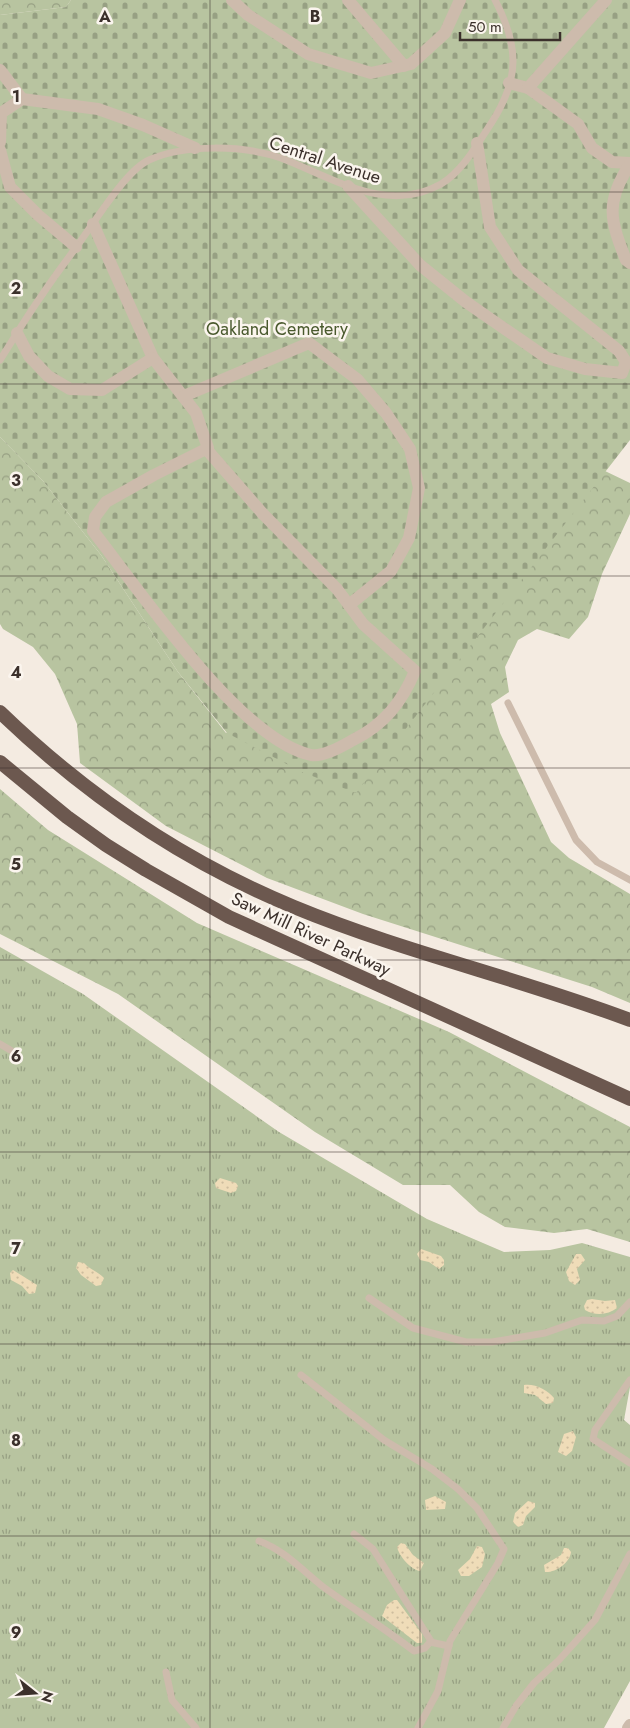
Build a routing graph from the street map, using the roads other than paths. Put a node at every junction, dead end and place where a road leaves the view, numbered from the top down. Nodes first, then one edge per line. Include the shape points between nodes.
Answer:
1 (232, 0) edge
2 (348, 0) edge
3 (460, 0) edge
4 (495, 0) edge
5 (606, 0) edge
6 (404, 66) junction
7 (0, 70) edge
8 (509, 83) junction
9 (528, 88) junction
10 (22, 99) junction
11 (1, 113) edge
12 (0, 142) edge
13 (477, 143) junction
14 (195, 148) junction
15 (0, 150) edge
16 (630, 164) edge
17 (348, 186) junction
18 (93, 224) junction
19 (76, 247) junction
20 (630, 263) edge
21 (17, 334) junction
22 (153, 358) junction
23 (0, 360) edge
24 (184, 396) junction
25 (208, 448) junction
26 (349, 605) junction
27 (508, 703) dead end
28 (0, 712) edge
29 (0, 762) edge
30 (630, 880) edge
31 (584, 1003) junction
32 (630, 1014) edge
33 (630, 1020) edge
34 (0, 1044) edge
35 (17, 1054) dead end
36 (630, 1099) edge
37 (369, 1298) dead end
38 (630, 1302) edge
39 (301, 1375) dead end
40 (630, 1380) edge
41 (630, 1463) edge
42 (354, 1534) dead end
43 (259, 1541) dead end
44 (630, 1554) edge
45 (430, 1642) junction
46 (449, 1646) junction
47 (166, 1672) dead end
48 (630, 1725) edge
49 (196, 1728) edge
50 (418, 1728) edge
51 (504, 1728) edge
52 (628, 1728) edge

1 - 6 street via 248,15 308,54 372,73
2 - 6 street
3 - 6 street via 445,33 411,64
4 - 8 lane, Central Avenue via 513,44
5 - 9 street
7 - 10 street
8 - 9 street
8 - 13 lane, Central Avenue via 506,100
9 - 16 street via 578,124 592,148 612,162
10 - 11 street
10 - 14 street via 98,109
11 - 12 street
13 - 17 lane, Central Avenue via 460,168 442,184 415,195 386,196
13 - 17 street via 490,227 518,270 619,351 626,362 622,373 585,370 547,358 466,302 420,265
14 - 17 lane, Central Avenue via 232,149 279,158
14 - 18 lane, Central Avenue via 147,161 116,189
15 - 19 street via 10,187
16 - 20 street via 612,200 613,228
18 - 19 lane, Central Avenue
18 - 22 street
19 - 21 lane, Central Avenue
21 - 22 street via 28,356 48,376 70,389 102,390
21 - 23 lane, Central Avenue
22 - 24 street
24 - 25 street via 196,413
24 - 26 street via 309,343 357,379 386,413 410,449 419,488 416,504 409,538 391,571
25 - 26 street via 263,514
25 - 26 street via 106,502 95,517 93,531 203,672 242,712 281,742 312,755 361,737 388,716 403,697 415,671 364,624
27 - 30 lane via 576,840 597,862
28 - 31 highway, Saw Mill River Parkway via 50,758 125,814 173,846 250,887 339,924
29 - 36 highway, Saw Mill River Parkway via 106,845 229,917
31 - 32 highway
31 - 33 highway, Saw Mill River Parkway
34 - 35 lane
37 - 38 lane via 413,1328 466,1342 514,1340 582,1320 604,1321 617,1316
39 - 46 lane via 384,1440 458,1489 477,1508 504,1549
40 - 41 lane via 594,1430 593,1439
42 - 45 lane via 373,1549
43 - 45 lane via 272,1546 414,1651
44 - 51 lane via 595,1620 534,1682
45 - 46 lane
46 - 50 lane via 438,1691
47 - 49 lane via 172,1700
48 - 52 street

